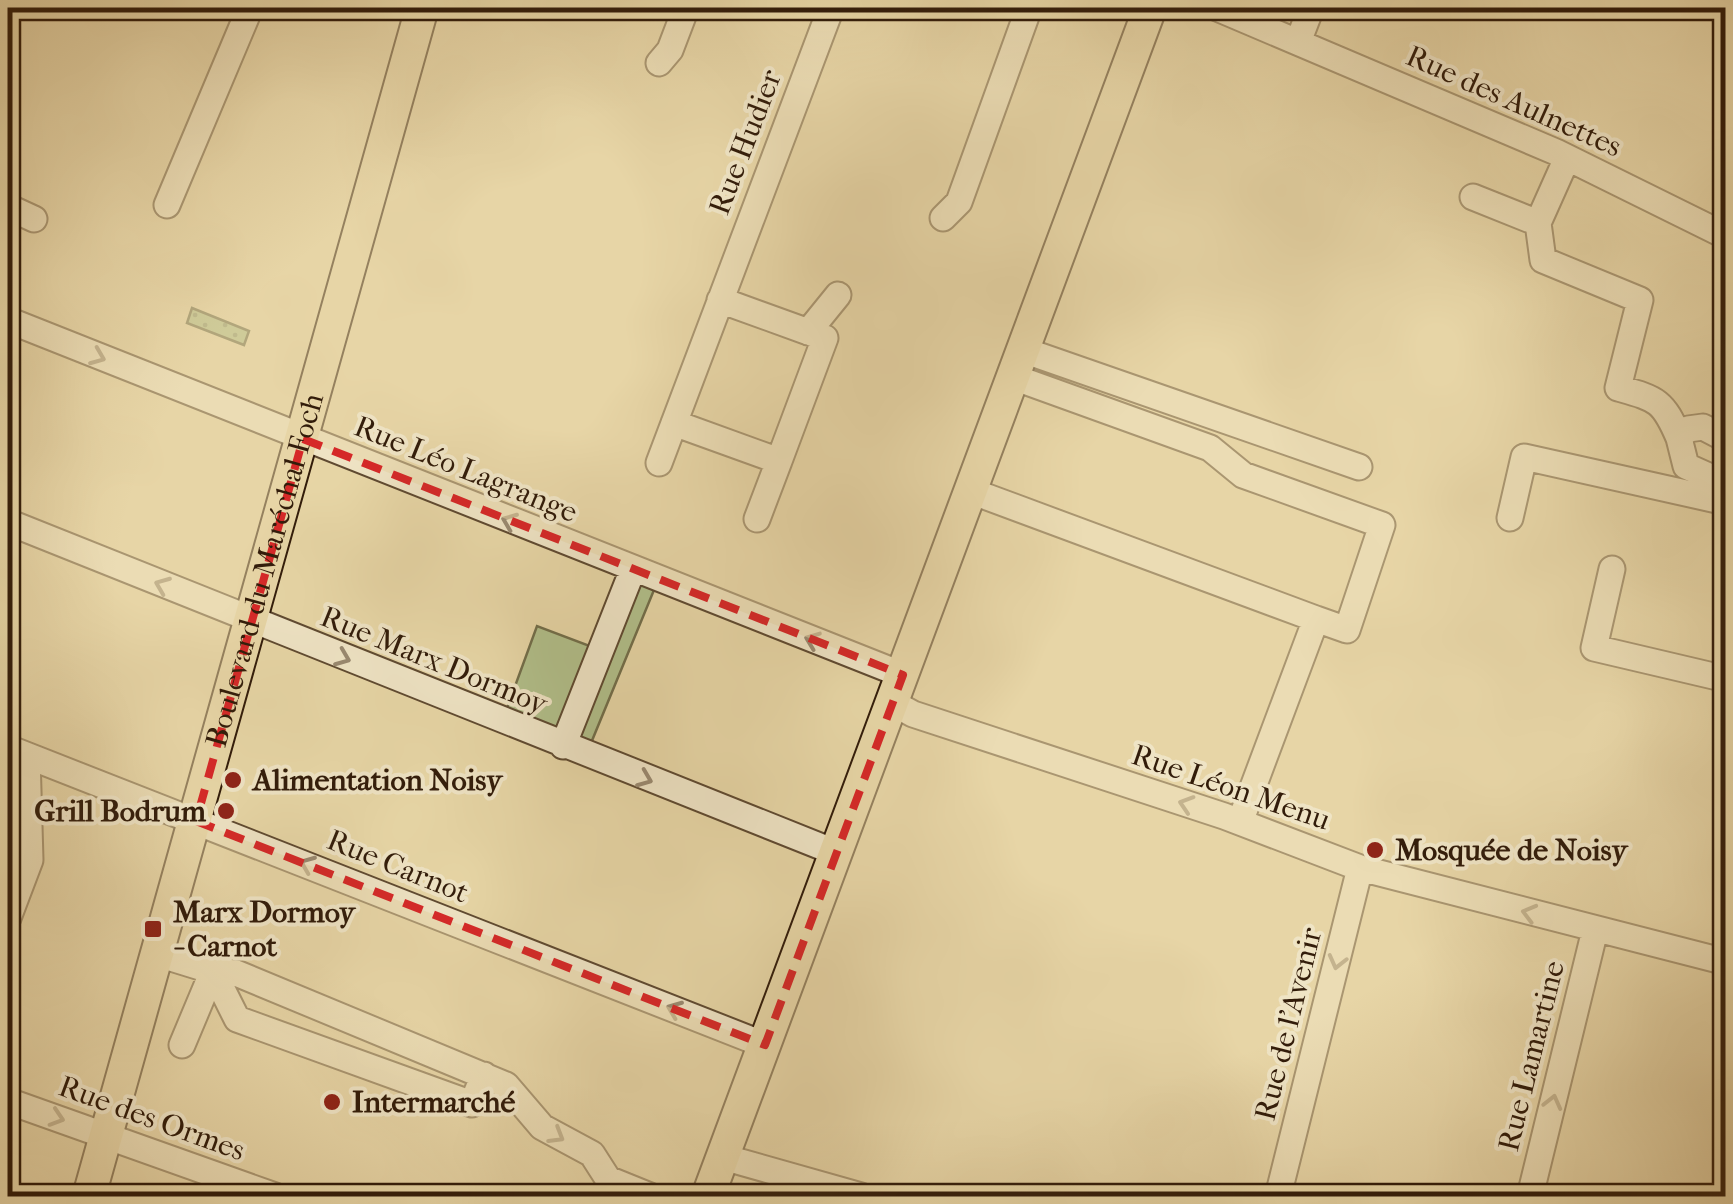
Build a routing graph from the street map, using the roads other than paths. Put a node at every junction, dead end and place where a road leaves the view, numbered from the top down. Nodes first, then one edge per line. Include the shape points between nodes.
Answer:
1 (250, 8) edge
2 (422, 8) edge
3 (686, 8) edge
4 (831, 8) edge
5 (1030, 8) edge
6 (1150, 8) edge
7 (1217, 8) edge
8 (1311, 8) edge
9 (1298, 42) junction
10 (658, 63) dead end
11 (1567, 158) junction
12 (1473, 197) dead end
13 (167, 204) dead end
14 (8, 207) edge
15 (943, 218) dead end
16 (34, 219) dead end
17 (1538, 223) junction
18 (1726, 236) edge
19 (838, 295) dead end
20 (720, 300) junction
21 (8, 320) edge
22 (808, 332) junction
23 (1018, 364) junction
24 (674, 422) junction
25 (1678, 438) junction
26 (303, 439) junction
27 (1726, 439) edge
28 (779, 461) junction
29 (659, 463) dead end
30 (1359, 467) dead end
31 (1726, 484) edge
32 (971, 492) junction
33 (1726, 502) edge
34 (1510, 518) dead end
35 (757, 520) dead end
36 (8, 522) edge
37 (633, 569) junction
38 (1612, 570) dead end
39 (1316, 619) junction
40 (252, 622) junction
41 (1640, 676) dead end
42 (1726, 679) edge
43 (898, 689) junction
44 (1726, 697) edge
45 (563, 746) junction
46 (17, 752) edge
47 (196, 821) junction
48 (1240, 822) junction
49 (837, 853) junction
50 (1360, 868) junction
51 (8, 918) edge
52 (1595, 930) junction
53 (158, 954) junction
54 (1726, 962) edge
55 (213, 972) junction
56 (182, 1045) dead end
57 (765, 1045) junction
58 (484, 1075) junction
59 (8, 1102) edge
60 (106, 1135) junction
61 (723, 1156) junction
62 (90, 1196) edge
63 (275, 1196) edge
64 (650, 1196) edge
65 (708, 1196) edge
66 (861, 1196) edge
67 (1278, 1196) edge
68 (1530, 1196) edge

1 - 13 street
2 - 26 main road, Boulevard du Maréchal Foch
3 - 10 street
4 - 20 street, Rue Hudier
5 - 15 street via 959,202
6 - 23 main road
7 - 9 street, Rue des Aulnettes
8 - 9 street
9 - 11 street, Rue des Aulnettes
11 - 17 street
11 - 18 street, Rue des Aulnettes
12 - 17 street
14 - 16 street
17 - 25 street via 1543,260 1640,300 1618,388 1655,398
19 - 22 street
20 - 22 street
20 - 24 street, Rue Hudier
21 -> 26 street, Rue Léo Lagrange
22 - 28 street via 825,338
23 - 30 street
23 - 32 main road
23 - 39 street via 1210,448 1244,475 1382,525 1347,630
24 - 28 street
24 - 29 street, Rue Hudier
25 - 27 street via 1688,428 1704,428
25 - 31 street via 1686,466
37 -> 26 street, Rue Léo Lagrange
26 - 40 main road, Boulevard du Maréchal Foch
28 - 35 street
32 - 39 street
32 - 43 main road
33 - 34 street via 1524,457
40 -> 36 street, Rue Marx Dormoy
43 -> 37 street, Rue Léo Lagrange
37 - 45 street
38 - 42 street via 1594,648
39 - 48 street
40 -> 45 street, Rue Marx Dormoy
40 - 47 main road, Boulevard du Maréchal Foch
41 - 44 street
48 -> 43 street, Rue Léon Menu via 913,714
43 - 49 main road
45 -> 49 street, Rue Marx Dormoy
46 - 47 street, Rue Carnot
46 - 51 street via 30,860
47 - 53 main road, Boulevard du Maréchal Foch
57 -> 47 street, Rue Carnot
48 - 50 street, Rue Léon Menu
49 - 57 main road
52 -> 50 street, Rue Léon Menu
50 -> 67 street, Rue de l'Avenir
52 - 54 street, Rue Léon Menu
68 -> 52 street, Rue Lamartine
53 - 55 street
53 - 60 main road, Boulevard du Maréchal Foch
55 - 56 street
55 - 58 street via 236,974
55 - 58 street via 237,1019 472,1104
57 - 61 main road
58 -> 64 street via 506,1084 556,1137 592,1154 608,1179
59 -> 60 street, Rue des Ormes
60 - 62 main road, Boulevard du Maréchal Foch
60 - 63 street, Rue des Ormes
61 - 65 main road
61 - 66 street

